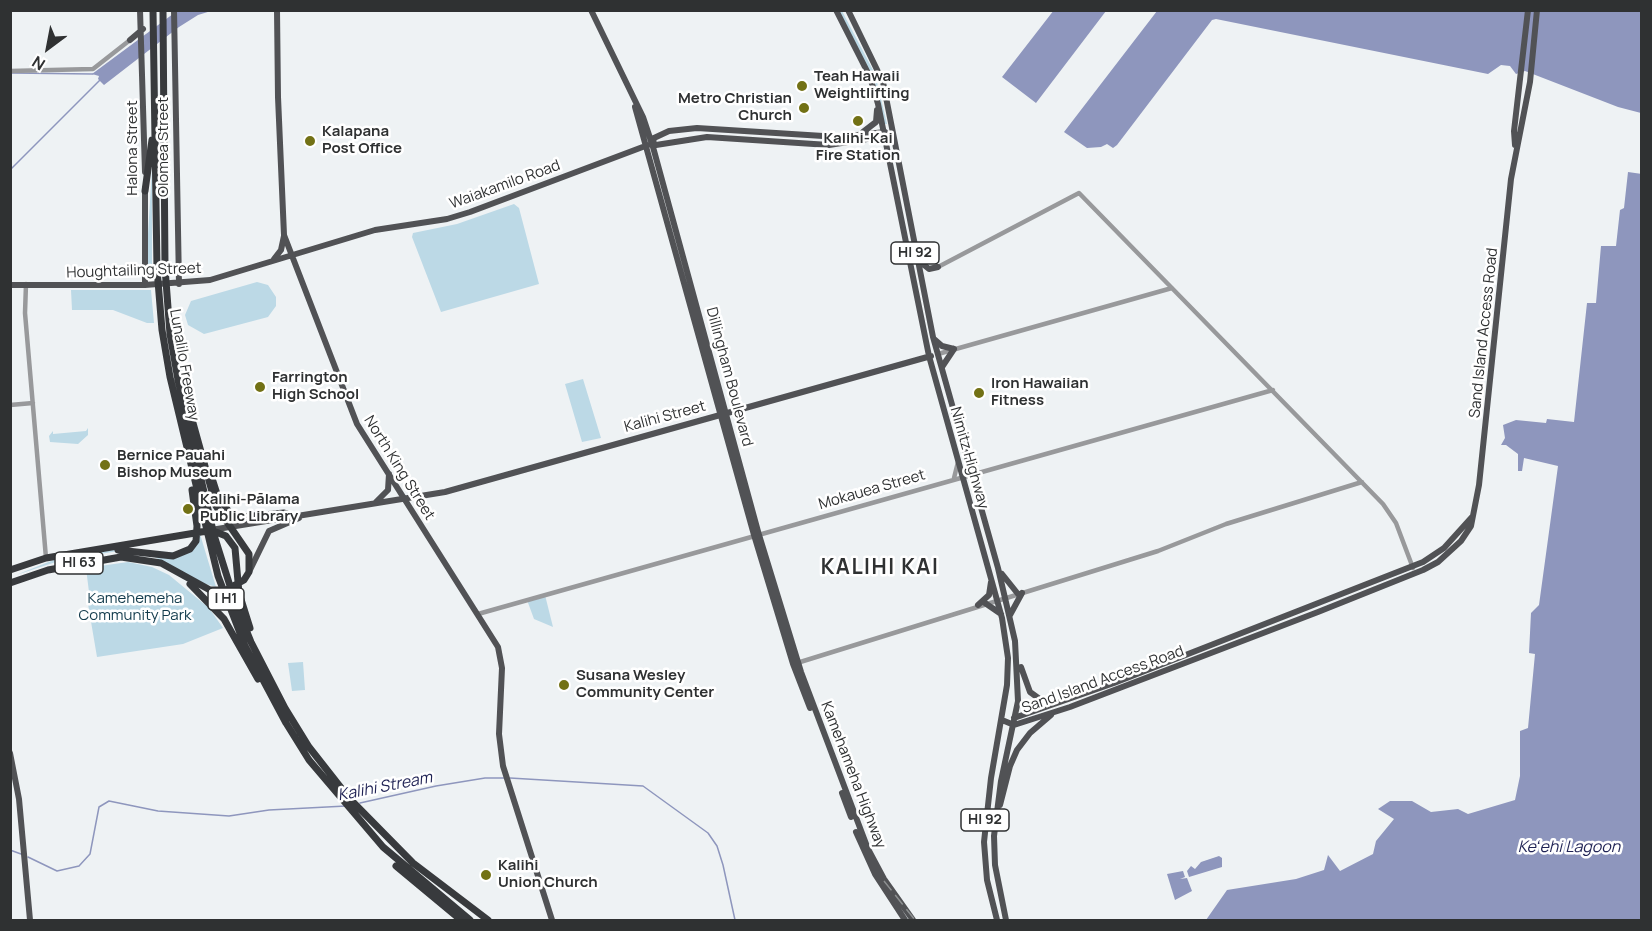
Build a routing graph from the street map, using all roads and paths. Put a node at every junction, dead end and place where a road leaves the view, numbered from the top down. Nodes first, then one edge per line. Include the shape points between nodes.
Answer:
1 (140, 10) edge
2 (152, 10) edge
3 (174, 10) edge
4 (277, 10) edge
5 (591, 10) edge
6 (1528, 10) edge
7 (1537, 10) edge
8 (836, 11) edge
9 (848, 11) edge
10 (164, 16) edge
11 (143, 33) junction
12 (130, 40) joint
13 (10, 71) edge
14 (155, 96) junction
15 (878, 104) junction
16 (884, 134) junction
17 (892, 134) junction
18 (855, 139) junction
19 (650, 144) junction
20 (1516, 151) junction
21 (887, 153) junction
22 (145, 191) junction
23 (284, 235) junction
24 (291, 255) junction
25 (916, 257) junction
26 (271, 261) junction
27 (938, 267) junction
28 (179, 284) junction
29 (10, 285) edge
30 (26, 285) junction
31 (145, 285) junction
32 (922, 285) junction
33 (1172, 288) junction
34 (163, 302) junction
35 (933, 337) junction
36 (925, 341) junction
37 (954, 349) junction
38 (938, 354) junction
39 (929, 356) junction
40 (912, 362) junction
41 (942, 367) junction
42 (932, 368) junction
43 (178, 380) junction
44 (1273, 390) junction
45 (33, 403) junction
46 (10, 405) edge
47 (723, 414) junction
48 (198, 438) junction
49 (190, 466) junction
50 (388, 473) junction
51 (970, 474) junction
52 (955, 478) junction
53 (1362, 482) junction
54 (965, 489) junction
55 (405, 499) junction
56 (375, 504) junction
57 (297, 517) junction
58 (258, 523) junction
59 (207, 531) junction
60 (757, 535) junction
61 (263, 541) junction
62 (70, 554) junction
63 (46, 558) junction
64 (150, 560) junction
65 (998, 568) junction
66 (10, 570) edge
67 (1413, 570) junction
68 (249, 572) junction
69 (992, 578) junction
70 (10, 583) edge
71 (1369, 587) junction
72 (1020, 594) junction
73 (1006, 598) junction
74 (998, 600) junction
75 (982, 604) junction
76 (478, 614) junction
77 (1001, 614) junction
78 (1010, 616) junction
79 (1263, 622) junction
80 (1266, 631) junction
81 (1017, 655) junction
82 (1179, 656) junction
83 (260, 660) junction
84 (796, 664) junction
85 (1181, 664) junction
86 (1059, 703) junction
87 (1058, 711) junction
88 (1002, 720) junction
89 (1014, 721) junction
90 (286, 723) junction
91 (10, 753) edge
92 (346, 800) junction
93 (995, 819) junction
94 (362, 823) junction
95 (441, 886) junction
96 (427, 894) junction
97 (30, 921) edge
98 (455, 921) edge
99 (460, 921) edge
100 (470, 921) edge
101 (481, 921) edge
102 (488, 921) edge
103 (552, 921) edge
104 (905, 921) edge
105 (913, 921) edge
106 (997, 921) edge
107 (1006, 921) edge

1 - 11 main road, Halona Street
2 - 14 highway, Lunalilo Freeway / I H1
3 - 28 main road, Olomea Street
4 - 23 main road, North King Street
5 - 19 main road, Dillingham Boulevard
6 - 20 main road, Sand Island Access Road via 1514,131
7 - 20 main road, Sand Island Access Road via 1530,82
8 - 15 main road, Nimitz Highway / HI 92 via 870,77
9 - 17 main road, Nimitz Highway / HI 92 via 882,82
10 - 34 highway, Lunalilo Freeway / I H1
11 - 12 main road
11 - 22 main road, Halona Street
12 - 13 street via 88,71
14 - 22 highway
14 - 34 highway, Lunalilo Freeway / I H1 via 157,269
15 - 16 main road, Nimitz Highway / HI 92
15 - 18 main road via 876,122
16 - 17 main road, Waiakamilo Road
16 - 18 main road, Waiakamilo Road
16 - 21 main road, Nimitz Highway / HI 92
17 - 25 main road, Nimitz Highway / HI 92
18 - 19 main road, Waiakamilo Road via 697,128 669,132
18 - 21 main road via 875,141
19 - 24 main road, Waiakamilo Road via 447,219 375,230
19 - 47 main road, Dillingham Boulevard
20 - 67 main road, Sand Island Access Road via 1479,485 1471,526 1450,552
21 - 36 main road, Nimitz Highway / HI 92
22 - 31 main road, Halona Street
23 - 24 main road, North King Street
23 - 26 main road via 281,250
24 - 26 main road, Houghtailing Street
24 - 50 main road, North King Street via 346,401
25 - 27 main road via 927,268
25 - 32 main road, Nimitz Highway / HI 92
26 - 28 main road, Houghtailing Street via 210,280
27 - 32 main road via 925,276
27 - 33 street via 1079,193
28 - 31 main road, Houghtailing Street
29 - 30 main road, Houghtailing Street
30 - 31 main road, Houghtailing Street
30 - 45 street
32 - 35 main road, Nimitz Highway / HI 92
33 - 37 street, Kalihi Street
33 - 44 street
34 - 43 highway, Lunalilo Freeway / I H1
34 - 49 highway, Lunalilo Freeway / I H1 via 170,377
35 - 37 main road via 942,346
35 - 38 main road, Nimitz Highway / HI 92
36 - 39 main road, Nimitz Highway / HI 92
36 - 40 main road via 923,350
37 - 38 street, Kalihi Street
37 - 41 main road
38 - 39 main road, Kalihi Street / HI 63
38 - 41 main road, Nimitz Highway / HI 92
39 - 40 main road, Kalihi Street / HI 63
39 - 42 main road, Nimitz Highway / HI 92
40 - 42 main road
40 - 47 main road, Kalihi Street / HI 63
41 - 51 main road, Nimitz Highway / HI 92
42 - 52 main road, Nimitz Highway / HI 92 via 958,462
43 - 48 highway
43 - 83 highway, Lunalilo Freeway / I H1 via 219,554
44 - 51 street, Mokauea Street
44 - 53 street
45 - 46 street
45 - 63 street
47 - 55 main road, Kalihi Street / HI 63 via 445,492
47 - 60 main road, Dillingham Boulevard
48 - 57 highway via 218,497 228,512 243,517 284,513
48 - 68 highway via 214,502 248,550
49 - 62 highway via 197,526 196,541 186,552 173,556 123,549
49 - 90 highway, Lunalilo Freeway / I H1 via 207,538 234,622
50 - 55 main road, North King Street
50 - 56 main road via 388,490
51 - 52 street, Mokauea Street
51 - 65 main road, Nimitz Highway / HI 92
52 - 54 main road, Nimitz Highway / HI 92
52 - 54 street
52 - 60 street, Mokauea Street
53 - 67 street via 1389,510
53 - 72 street
54 - 69 main road, Nimitz Highway / HI 92
55 - 56 main road, Kalihi Street / HI 63
55 - 76 main road, North King Street
56 - 57 main road, Kalihi Street / HI 63
57 - 58 main road, HI 63
57 - 61 main road, HI 63 via 274,527
58 - 59 main road, HI 63
58 - 61 main road
59 - 62 highway, HI 63
59 - 83 highway via 226,536 235,548 241,602
60 - 76 street, Mokauea Street
60 - 84 main road, Dillingham Boulevard
61 - 68 main road, HI 63
62 - 63 highway, HI 63
63 - 66 highway, HI 63
64 - 68 highway, HI 63 via 210,590 237,585
64 - 70 highway, HI 63 via 132,556 108,558 48,570
64 - 90 highway via 183,579 216,609
65 - 72 main road
65 - 73 main road, Nimitz Highway / HI 92
67 - 71 main road, Sand Island Access Road
69 - 74 main road, Nimitz Highway / HI 92
69 - 75 main road via 989,595
71 - 79 main road, Sand Island Access Road
71 - 80 main road, Sand Island Access Road
72 - 73 street
72 - 78 main road
73 - 74 street
73 - 78 main road, Nimitz Highway / HI 92
74 - 75 street
74 - 77 main road, Nimitz Highway / HI 92
75 - 77 main road
75 - 84 street
76 - 103 main road, North King Street via 498,647 502,668 499,734 505,772
77 - 88 main road, Nimitz Highway / HI 92 via 1008,657
78 - 81 main road, Nimitz Highway / HI 92
79 - 80 main road
79 - 82 main road, Sand Island Access Road
80 - 85 main road, Sand Island Access Road
81 - 86 main road via 1030,692 1041,700
81 - 89 main road, Nimitz Highway / HI 92 via 1019,686
82 - 85 main road
82 - 86 main road, Sand Island Access Road
83 - 92 highway, Lunalilo Freeway / I H1 via 309,747
84 - 104 main road, Kamehameha Highway via 863,850
84 - 105 main road, Kamehameha Highway via 868,849
85 - 87 main road, Sand Island Access Road
86 - 89 main road, Sand Island Access Road
87 - 89 main road, Sand Island Access Road
87 - 93 main road via 1034,728 1017,750
88 - 89 main road, Sand Island Access Road
88 - 106 main road, Nimitz Highway / HI 92 via 984,842 987,880
89 - 93 main road, Nimitz Highway / HI 92
90 - 92 highway, Lunalilo Freeway / I H1 via 309,760
91 - 97 main road via 19,799
92 - 94 highway, Lunalilo Freeway / I H1
92 - 95 highway, I H1
93 - 107 main road, Nimitz Highway / HI 92 via 994,865
94 - 96 highway, I H1 via 383,852
94 - 100 highway via 402,865
95 - 101 highway
95 - 102 highway, I H1
96 - 98 highway
96 - 99 highway, I H1

